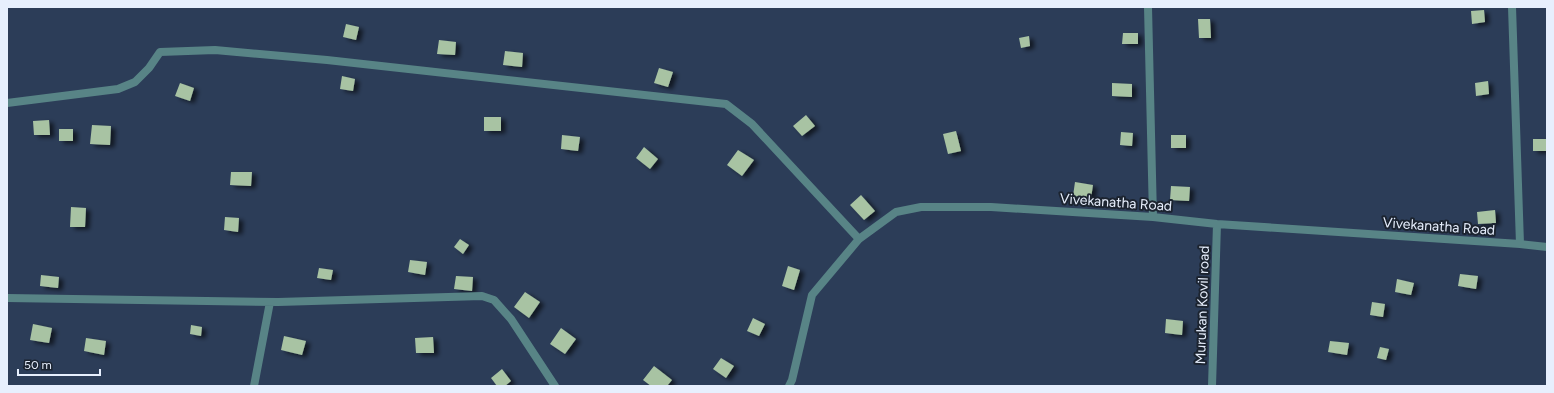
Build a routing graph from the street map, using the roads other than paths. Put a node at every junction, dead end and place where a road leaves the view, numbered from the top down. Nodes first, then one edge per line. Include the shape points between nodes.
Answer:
1 (1148, 7) edge
2 (1512, 7) edge
3 (7, 103) edge
4 (1153, 217) junction
5 (1217, 224) junction
6 (860, 239) junction
7 (1520, 244) junction
8 (1547, 247) edge
9 (7, 298) edge
10 (270, 302) junction
11 (254, 386) edge
12 (556, 386) edge
13 (790, 386) edge
14 (1212, 386) edge

1 - 4 street
2 - 7 street
3 - 6 street via 118,89 136,82 160,52 215,50 726,104 752,124
4 - 5 street, Vivekanatha Road
4 - 6 street, Vivekanatha Road via 991,207 921,207 896,212
5 - 7 street, Vivekanatha Road
5 - 14 street, Murukan Kovil road
6 - 13 street, Vivekanatha Road via 812,295
7 - 8 street, Vivekanatha Road
9 - 10 street
10 - 11 street
10 - 12 street via 482,296 494,300 511,319

